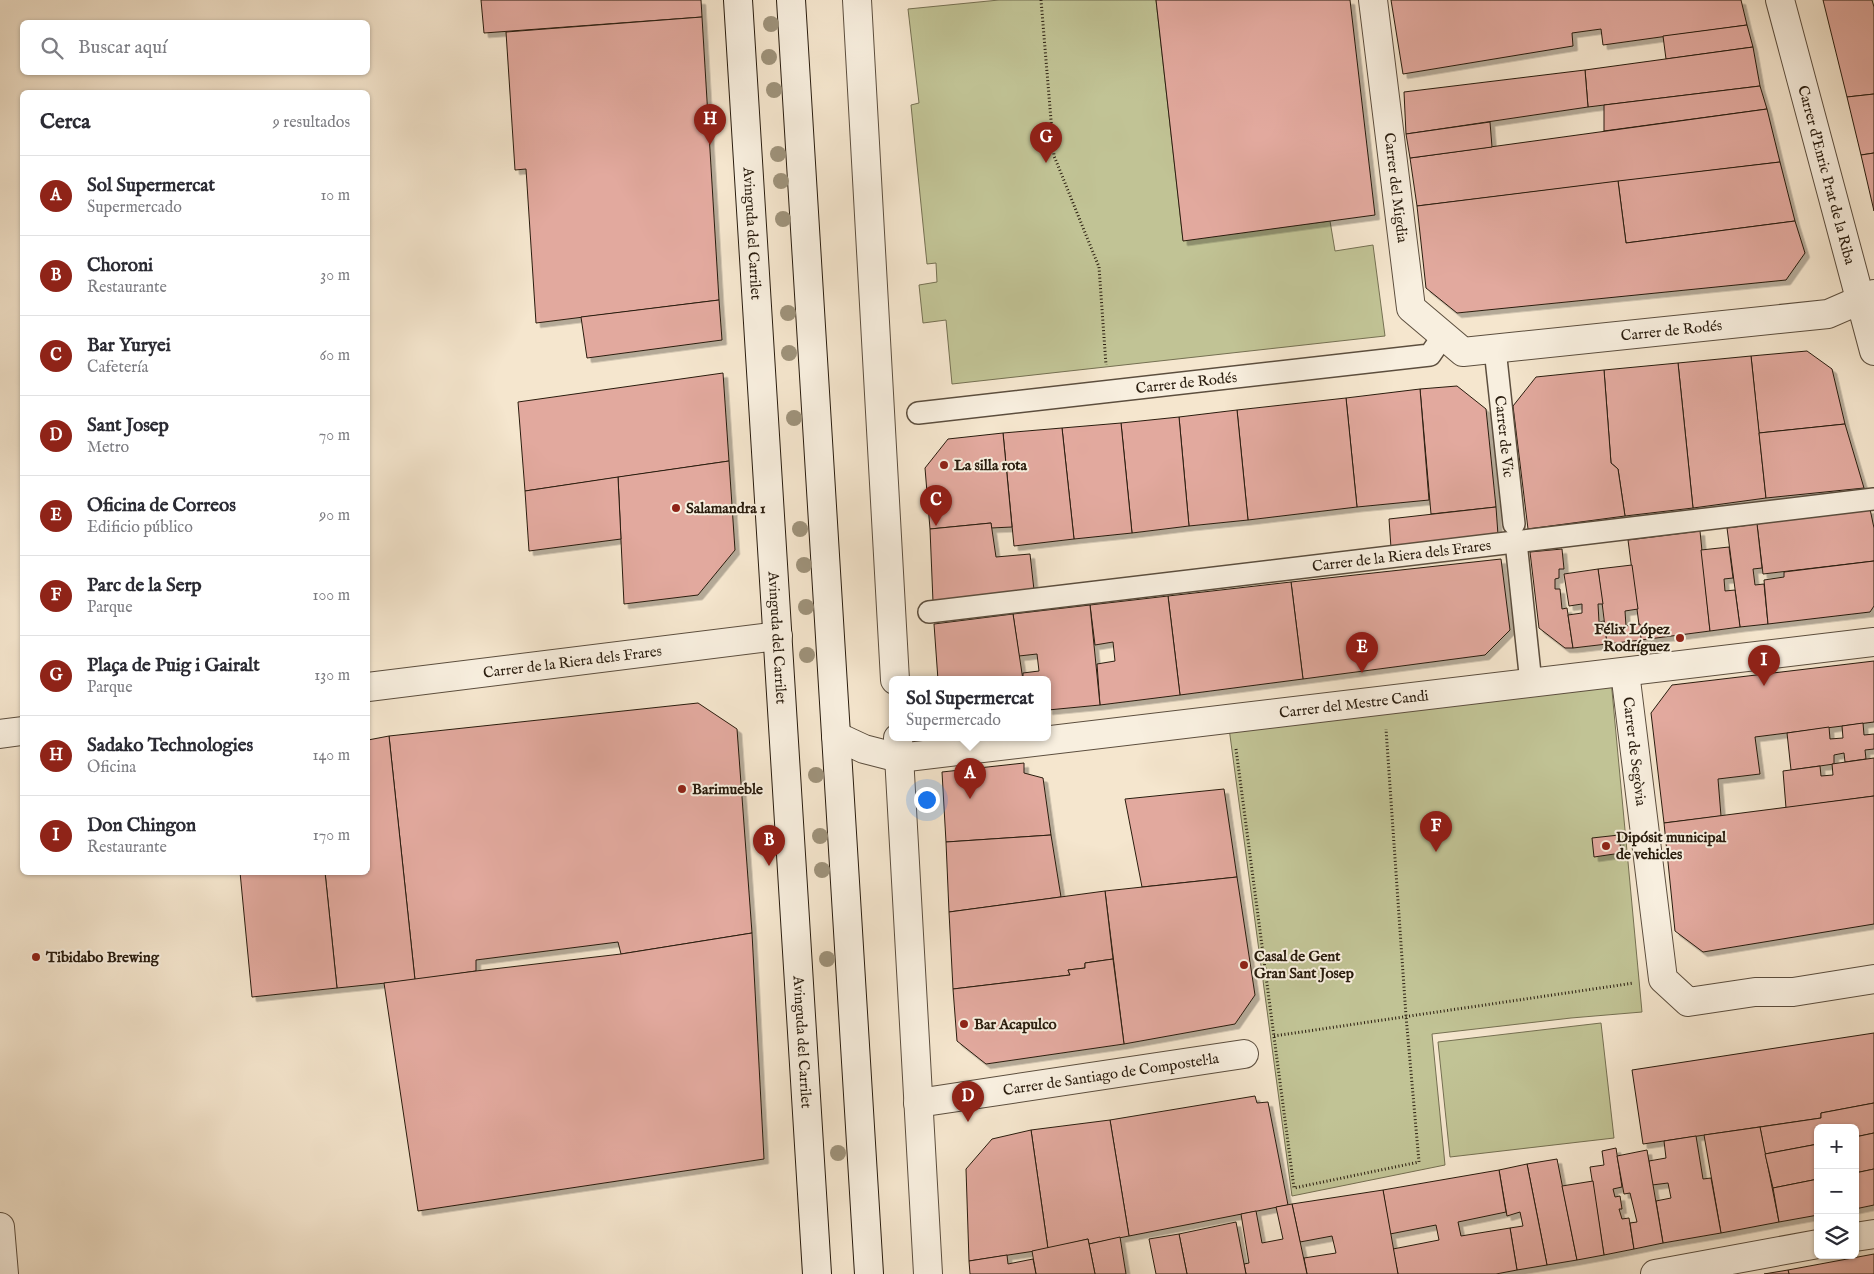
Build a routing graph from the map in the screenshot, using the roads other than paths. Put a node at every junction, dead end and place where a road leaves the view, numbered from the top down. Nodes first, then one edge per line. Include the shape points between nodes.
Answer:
1 (738, 0) edge
2 (791, 0) edge
3 (857, 0) edge
4 (1373, 0) edge
5 (1780, 0) edge
6 (1867, 297) edge
7 (1453, 344) junction
8 (1495, 349) junction
9 (1874, 351) edge
10 (918, 413) dead end
11 (1874, 499) edge
12 (1514, 530) junction
13 (929, 612) dead end
14 (778, 636) junction
15 (1874, 642) edge
16 (1625, 672) junction
17 (895, 676) edge
18 (1531, 683) junction
19 (370, 687) edge
20 (20, 731) edge
21 (1051, 732) edge
22 (0, 734) edge
23 (836, 736) junction
24 (967, 741) edge
25 (899, 748) edge
26 (1874, 979) edge
27 (1244, 1054) dead end
28 (918, 1103) junction
29 (0, 1227) edge
30 (1874, 1234) edge
31 (1859, 1236) edge
32 (1814, 1245) edge
33 (4, 1274) edge
34 (817, 1274) edge
35 (869, 1274) edge
36 (928, 1274) edge
37 (1654, 1274) edge

1 - 14 street, Avinguda del Carrilet
2 - 23 street
3 - 17 street
4 - 7 street, Carrer del Migdia via 1411,308
5 - 6 street, Carrer d'Enric Prat de la Riba
6 - 8 street, Carrer de Rodés via 1828,314
6 - 9 street, Carrer d'Enric Prat de la Riba
7 - 8 street, Carrer de Rodés
7 - 10 street, Carrer de Rodés via 1430,355
8 - 12 street, Carrer de Vic
11 - 12 street, Carrer de la Riera dels Frares
12 - 13 street, Carrer de la Riera dels Frares
12 - 18 street, Carrer de Vic
14 - 19 street, Carrer de la Riera dels Frares
14 - 34 street, Avinguda del Carrilet
15 - 16 street, Carrer del Mestre Candi
16 - 18 street, Carrer del Mestre Candi
16 - 26 street, Carrer de Segòvia via 1651,981 1688,1002 1755,992 1793,992
18 - 21 street, Carrer del Mestre Candi
20 - 22 street
23 - 25 street, Carrer del Mestre Candi via 864,749
23 - 35 street
24 - 25 street, Carrer del Mestre Candi
25 - 28 street
27 - 28 street, Carrer de Santiago de Compostel·la
28 - 36 street
29 - 33 street
30 - 31 street
32 - 37 street

